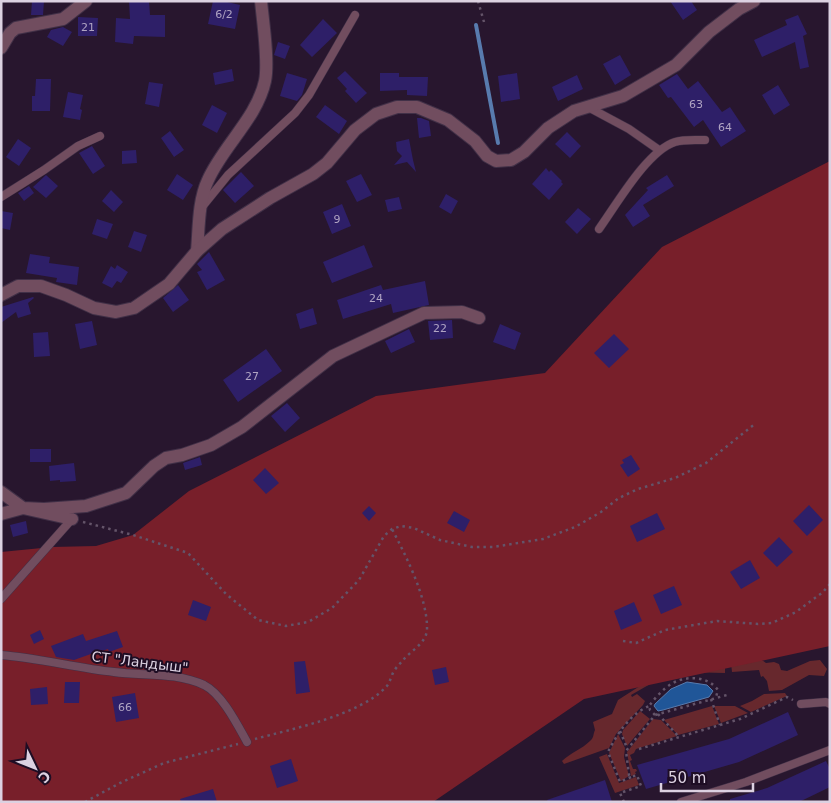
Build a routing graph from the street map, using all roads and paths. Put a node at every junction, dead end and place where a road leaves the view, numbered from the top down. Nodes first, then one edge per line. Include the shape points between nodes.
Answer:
1 (86, 1) edge
2 (261, 1) edge
3 (478, 1) edge
4 (754, 1) edge
5 (355, 15) dead end
6 (484, 22) dead end
7 (1, 48) edge
8 (588, 107) junction
9 (100, 136) dead end
10 (705, 140) dead end
11 (658, 150) junction
12 (1, 197) edge
13 (201, 208) junction
14 (599, 229) dead end
15 (197, 252) junction
16 (1, 294) edge
17 (479, 318) dead end
18 (756, 422) dead end
19 (1, 492) edge
20 (23, 508) junction
21 (1, 514) edge
22 (72, 519) junction
23 (392, 529) junction
24 (830, 584) edge
25 (1, 599) edge
26 (623, 641) dead end
27 (1, 655) edge
28 (727, 695) dead end
29 (713, 698) junction
30 (801, 704) joint
31 (830, 704) edge
32 (649, 706) junction
33 (656, 714) junction
34 (720, 725) junction
35 (620, 731) junction
36 (679, 737) junction
37 (247, 742) junction
38 (627, 748) junction
39 (639, 749) dead end
40 (830, 750) edge
41 (631, 777) junction
42 (85, 802) edge
43 (624, 802) edge
44 (682, 802) edge

1 - 7 street via 63,19 16,28
2 - 13 street via 265,80 258,104 207,180
3 - 6 path
4 - 8 street via 709,32 676,65 623,96
5 - 13 lane via 309,95 295,113 228,175
8 - 11 lane
8 - 15 street via 574,111 548,128 511,160 496,161 448,120 417,107 397,107 376,114 355,130 327,163 313,174 222,229
9 - 12 lane via 78,146
10 - 11 lane via 675,142
11 - 14 lane
13 - 15 street
15 - 16 street via 170,284 134,308 116,312 94,308 41,286 18,286
17 - 20 street via 462,312 424,313 333,356 242,427 210,445 166,458 126,493 86,506
18 - 23 path via 706,463 675,478 638,489 575,527 543,539 472,547 440,540 414,528 401,526
19 - 20 street
20 - 21 street
20 - 22 street
22 - 23 path via 188,553 226,594 258,620 286,626 308,622 332,608 359,580 384,536
22 - 25 lane
23 - 37 path via 412,569 424,608 427,630 424,638 395,668 387,686 374,698 307,725
24 - 26 path via 796,612 772,623 717,621 665,630 636,643
27 - 37 lane, СТ "Ландыш" via 74,667 183,677 205,686 223,702
28 - 29 path
29 - 32 path via 718,690 713,684 683,679 672,683
29 - 33 path
29 - 34 path
30 - 31 lane
30 - 34 path via 787,697
32 - 33 path
32 - 35 path via 640,710
33 - 36 path
33 - 38 path
34 - 36 path
35 - 38 path
35 - 41 path via 608,755 620,782
36 - 39 path
37 - 42 path via 164,763
38 - 41 path
40 - 44 lane
41 - 43 path via 638,775 641,786 620,793

